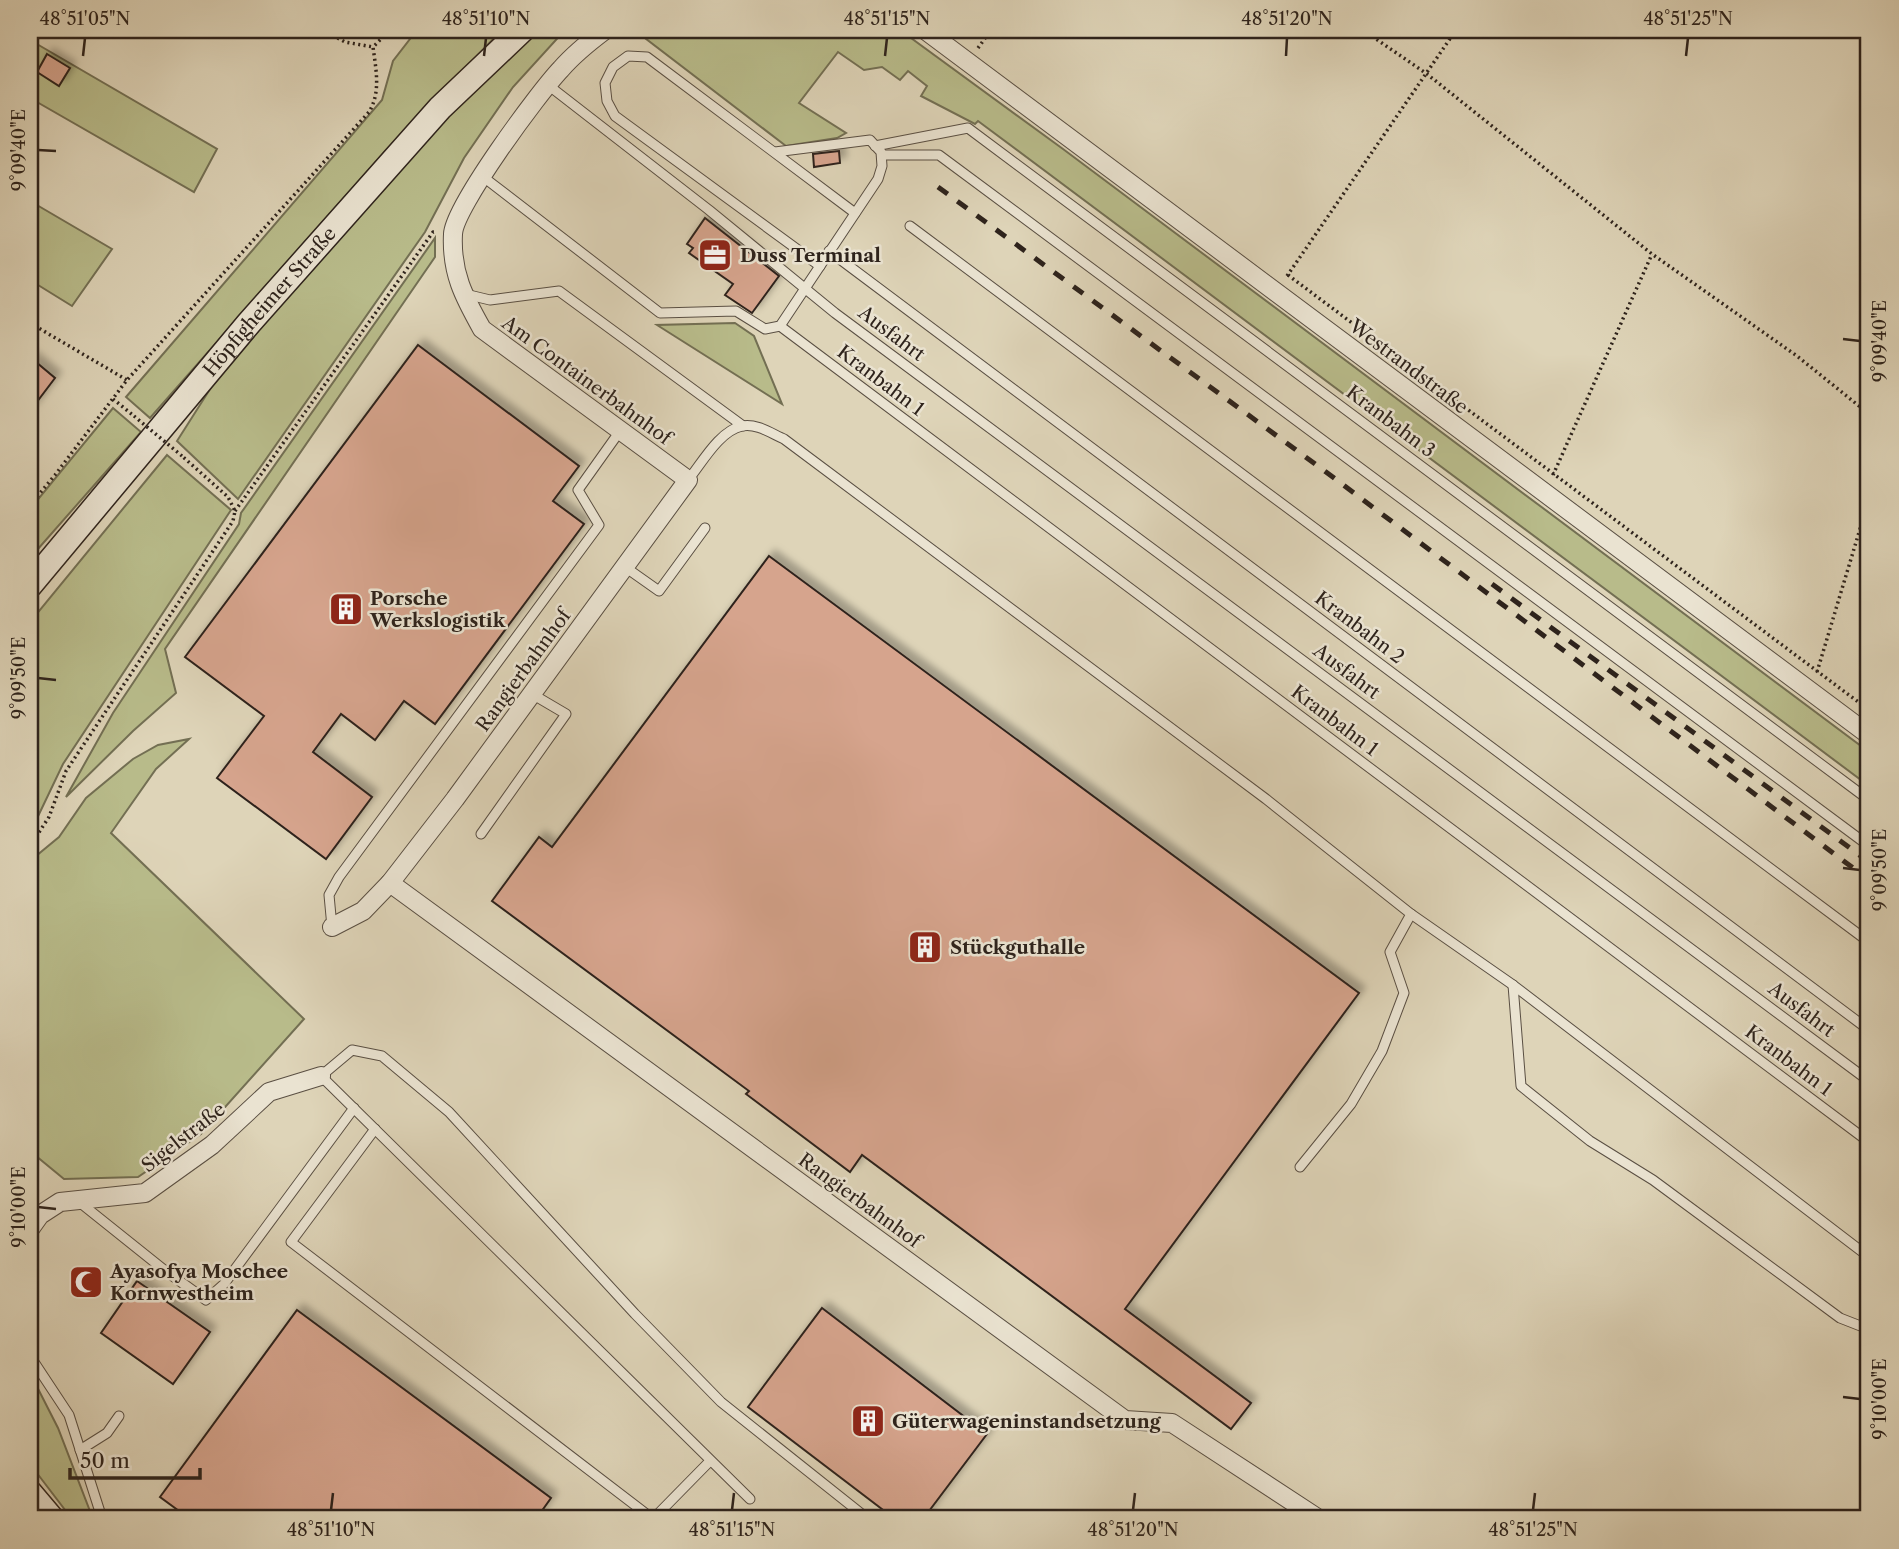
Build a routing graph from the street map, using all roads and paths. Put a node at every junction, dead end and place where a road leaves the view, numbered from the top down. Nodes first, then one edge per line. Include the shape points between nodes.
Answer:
1 (323, 30) edge
2 (390, 30) edge
3 (522, 30) edge
4 (605, 30) edge
5 (925, 30) edge
6 (991, 30) edge
7 (1363, 30) edge
8 (1456, 30) edge
9 (373, 47) junction
10 (970, 64) junction
11 (1427, 74) junction
12 (548, 85) junction
13 (875, 146) junction
14 (775, 152) junction
15 (882, 155) junction
16 (482, 176) junction
17 (855, 213) junction
18 (910, 226) dead end
19 (452, 232) junction
20 (830, 251) junction
21 (1652, 254) junction
22 (820, 266) junction
23 (1288, 275) junction
24 (805, 288) junction
25 (1276, 293) junction
26 (462, 294) junction
27 (30, 323) edge
28 (780, 326) junction
29 (127, 380) junction
30 (113, 399) junction
31 (1869, 414) edge
32 (743, 426) junction
33 (620, 430) junction
34 (1554, 474) junction
35 (688, 480) junction
36 (1543, 492) junction
37 (1869, 499) edge
38 (30, 505) edge
39 (235, 511) junction
40 (705, 528) dead end
41 (625, 567) junction
42 (30, 584) edge
43 (1817, 671) junction
44 (1808, 688) junction
45 (531, 694) junction
46 (1869, 710) edge
47 (1869, 735) edge
48 (1869, 800) edge
49 (481, 834) dead end
50 (30, 846) edge
51 (1869, 846) edge
52 (390, 883) junction
53 (1411, 914) junction
54 (332, 927) joint
55 (1869, 942) edge
56 (1513, 985) junction
57 (1869, 1030) edge
58 (321, 1076) junction
59 (1869, 1081) edge
60 (354, 1108) junction
61 (375, 1129) junction
62 (1869, 1142) edge
63 (1300, 1167) dead end
64 (77, 1200) junction
65 (30, 1229) edge
66 (1869, 1257) edge
67 (1869, 1322) edge
68 (30, 1356) edge
69 (119, 1416) dead end
70 (80, 1450) junction
71 (710, 1461) junction
72 (30, 1493) edge
73 (750, 1499) dead end
74 (52, 1519) edge
75 (104, 1519) edge
76 (653, 1519) edge
77 (868, 1519) edge
78 (1320, 1519) edge

1 - 9 path via 345,42
2 - 9 path
3 - 42 main road, Höpfigheimer Straße via 440,108 258,312
4 - 12 street
5 - 10 street, Westrandstraße
6 - 10 path
7 - 11 path
8 - 11 path
9 - 29 path via 377,90 369,112
10 - 25 street, Westrandstraße
11 - 21 path
11 - 23 path
12 - 16 street
12 - 24 lane
13 - 14 lane, Kranbahn 3 via 870,140
13 - 15 lane
13 - 48 lane, Kranbahn 3 via 968,128
14 - 17 lane
14 - 22 lane via 647,57 628,56 613,67 605,83 615,116
15 - 17 lane via 878,179
15 - 51 lane via 939,155
16 - 19 street
16 - 28 lane via 660,313 736,311 765,329
17 - 20 lane
18 - 55 lane
19 - 26 street, Am Containerbahnhof
19 - 39 path via 433,232
20 - 22 lane
20 - 57 lane, Kranbahn 2
21 - 31 path via 1797,356
21 - 34 path
22 - 24 lane
23 - 25 path
23 - 34 path
24 - 28 lane
24 - 59 lane, Ausfahrt
25 - 36 street, Westrandstraße
26 - 32 lane via 490,300 559,291
26 - 33 street, Am Containerbahnhof via 482,329
27 - 29 path
28 - 62 lane, Kranbahn 1
29 - 30 path
30 - 38 path
30 - 39 path, bridge via 228,497
32 - 35 lane via 724,436
32 - 53 lane via 784,439 1266,799
33 - 35 street, Am Containerbahnhof
33 - 54 lane via 578,489 599,525 339,877 329,895
34 - 36 path
34 - 43 path
35 - 41 street, Rangierbahnhof
36 - 44 street, Westrandstraße
37 - 43 path
39 - 50 path via 233,521 66,771 49,817
40 - 41 lane via 659,592
41 - 45 street, Rangierbahnhof
43 - 44 path
43 - 46 path
44 - 47 street, Westrandstraße
45 - 49 lane via 566,714
45 - 52 street, Rangierbahnhof
52 - 54 street, Rangierbahnhof via 363,911
52 - 78 street, Rangierbahnhof via 1125,1420 1172,1423
53 - 56 lane
53 - 63 lane via 1390,953 1404,993 1382,1051 1351,1104
56 - 66 lane
56 - 67 lane via 1521,1086 1590,1141 1653,1180 1840,1318 1863,1327
58 - 60 lane
58 - 64 street, Sigelstraße via 269,1092 212,1145 145,1194
58 - 77 lane via 352,1050 382,1056 449,1112 721,1402
60 - 61 lane
60 - 64 lane via 224,1284 206,1300
61 - 71 lane
61 - 76 lane via 291,1242
64 - 65 street, Sigelstraße via 60,1202 40,1215
68 - 70 lane via 69,1415
69 - 70 lane via 107,1433
70 - 75 lane
71 - 73 lane
71 - 76 lane
72 - 74 main road

